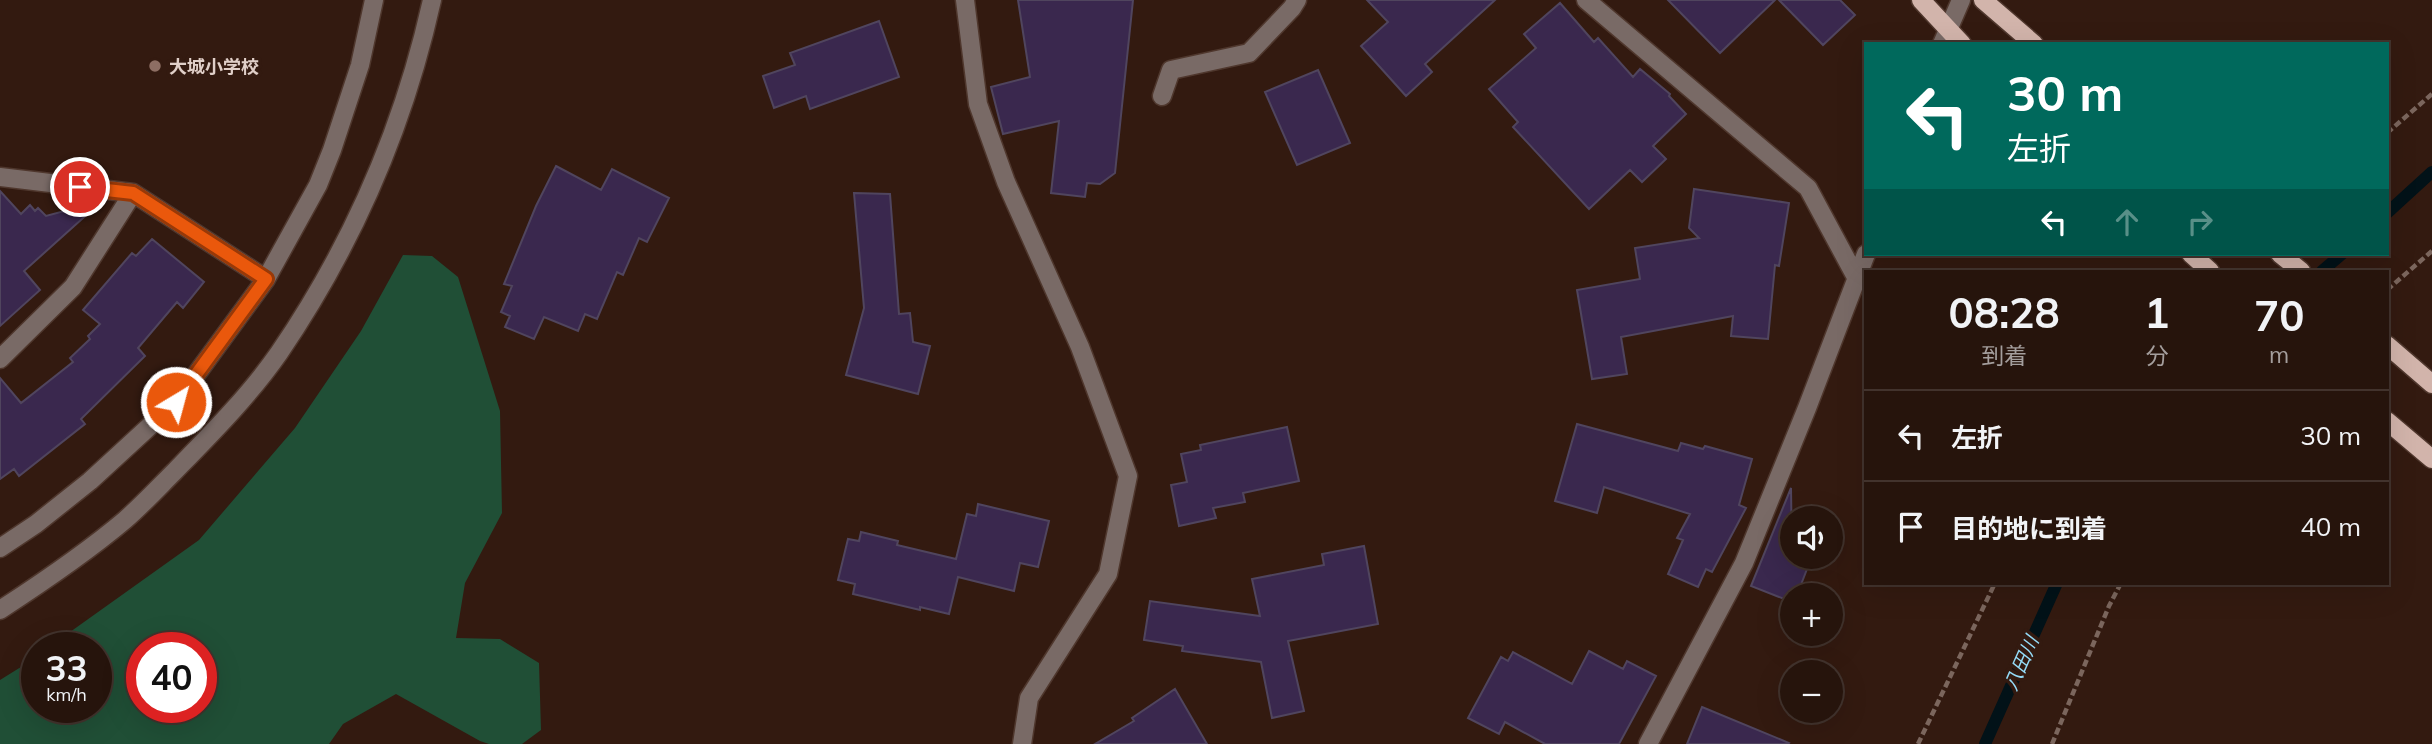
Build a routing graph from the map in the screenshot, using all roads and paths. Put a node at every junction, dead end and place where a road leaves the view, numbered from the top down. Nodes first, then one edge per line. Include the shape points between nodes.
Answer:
1 (374, 0) edge
2 (432, 0) edge
3 (965, 0) edge
4 (1297, 0) edge
5 (1587, 0) edge
6 (1921, 0) edge
7 (1961, 0) edge
8 (1983, 0) edge
9 (1945, 37) edge
10 (2032, 42) edge
11 (2432, 94) edge
12 (1162, 96) dead end
13 (2389, 131) edge
14 (0, 177) edge
15 (133, 193) junction
16 (2432, 251) edge
17 (1865, 256) edge
18 (2193, 256) edge
19 (2282, 256) edge
20 (2209, 270) edge
21 (2300, 270) edge
22 (266, 279) junction
23 (1857, 279) junction
24 (2389, 288) edge
25 (2389, 347) edge
26 (0, 359) edge
27 (2432, 384) edge
28 (2389, 424) edge
29 (2432, 459) edge
30 (0, 548) edge
31 (1994, 585) edge
32 (2119, 585) edge
33 (0, 610) edge
34 (1022, 744) edge
35 (1648, 744) edge
36 (1918, 744) edge
37 (2052, 744) edge

1 - 22 street via 360,65 332,150
2 - 33 street via 400,112 362,209 319,290 277,355 221,425 126,519
3 - 34 street via 978,104 1128,475 1108,574 1029,698
4 - 12 street via 1249,53 1171,70
5 - 23 street via 1808,188
6 - 9 main road
7 - 9 street
8 - 10 main road
11 - 13 path
14 - 15 street
15 - 22 street
15 - 26 street via 73,287
16 - 24 path
17 - 23 street
18 - 20 main road
19 - 21 main road
22 - 30 street via 176,402 90,481
23 - 35 street via 1745,562
25 - 27 main road
28 - 29 main road
31 - 36 path
32 - 37 path

